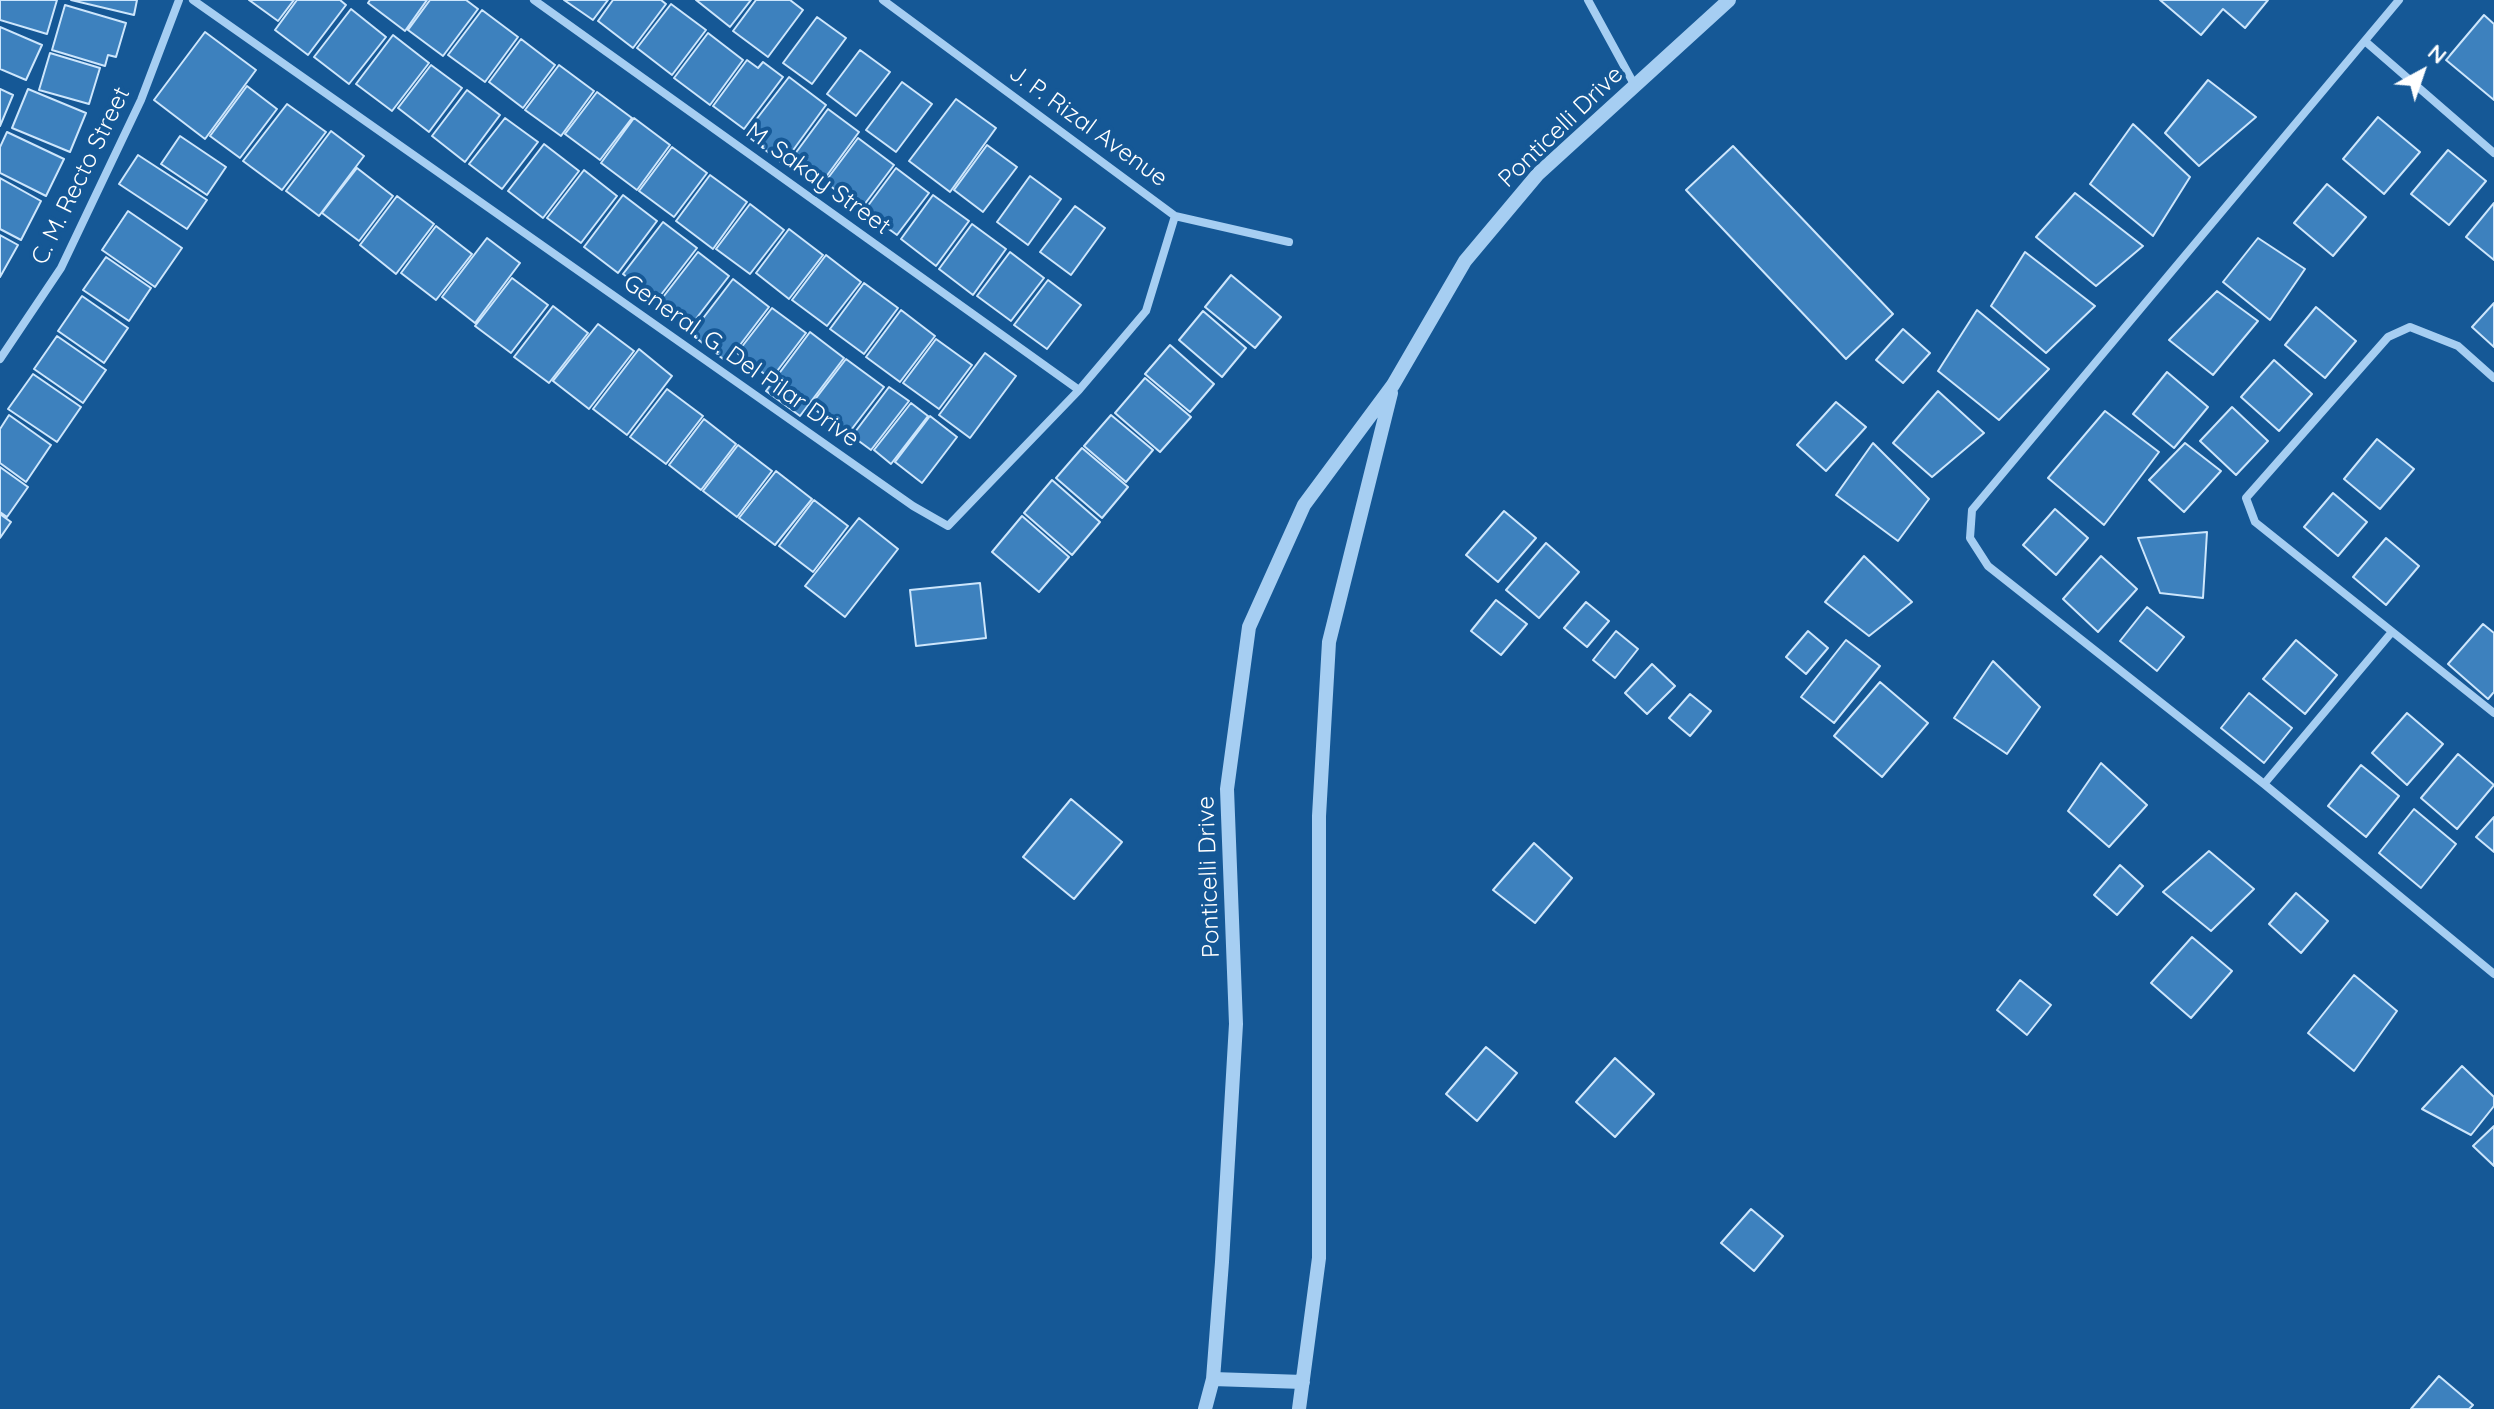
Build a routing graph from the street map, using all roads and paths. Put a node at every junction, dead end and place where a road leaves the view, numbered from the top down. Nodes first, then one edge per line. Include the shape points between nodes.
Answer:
1 (179, 0) edge
2 (193, 0) edge
3 (534, 0) edge
4 (883, 0) edge
5 (1588, 0) edge
6 (1729, 0) edge
7 (2399, 0) edge
8 (2366, 42) junction
9 (1635, 86) junction
10 (2494, 153) edge
11 (1175, 216) junction
12 (1289, 242) dead end
13 (0, 359) edge
14 (2494, 378) edge
15 (1393, 385) junction
16 (1079, 390) junction
17 (2391, 633) junction
18 (2494, 713) edge
19 (2264, 784) junction
20 (2494, 974) edge
21 (1213, 1379) junction
22 (1303, 1382) junction
23 (1205, 1409) edge
24 (1299, 1409) edge

1 - 13 street, C. M. Recto Street via 141,100 61,268
2 - 16 street, General. G. Del Pilar Drive via 948,526
3 - 16 street, M. Sakay Street
4 - 11 street, J. P. Rizal Avenue
5 - 9 street
6 - 9 street, Ponticelli Drive
7 - 8 street
8 - 10 street
8 - 19 street via 1972,510 1970,538 1988,566
9 - 15 street, Ponticelli Drive via 1538,174 1465,261
11 - 12 street, J. P. Rizal Avenue
11 - 16 street, General. G. Del Pilar Drive via 1146,311
14 - 17 street via 2458,346 2410,327 2388,337 2246,498 2255,522
15 - 21 street, Ponticelli Drive via 1304,505 1249,627 1227,789 1236,1024
15 - 22 street, Ponticelli Drive via 1329,642 1319,816 1319,1258
17 - 18 street
17 - 19 street
19 - 20 street
21 - 22 street
21 - 23 street, Ponticelli Drive
22 - 24 street, Ponticelli Drive

